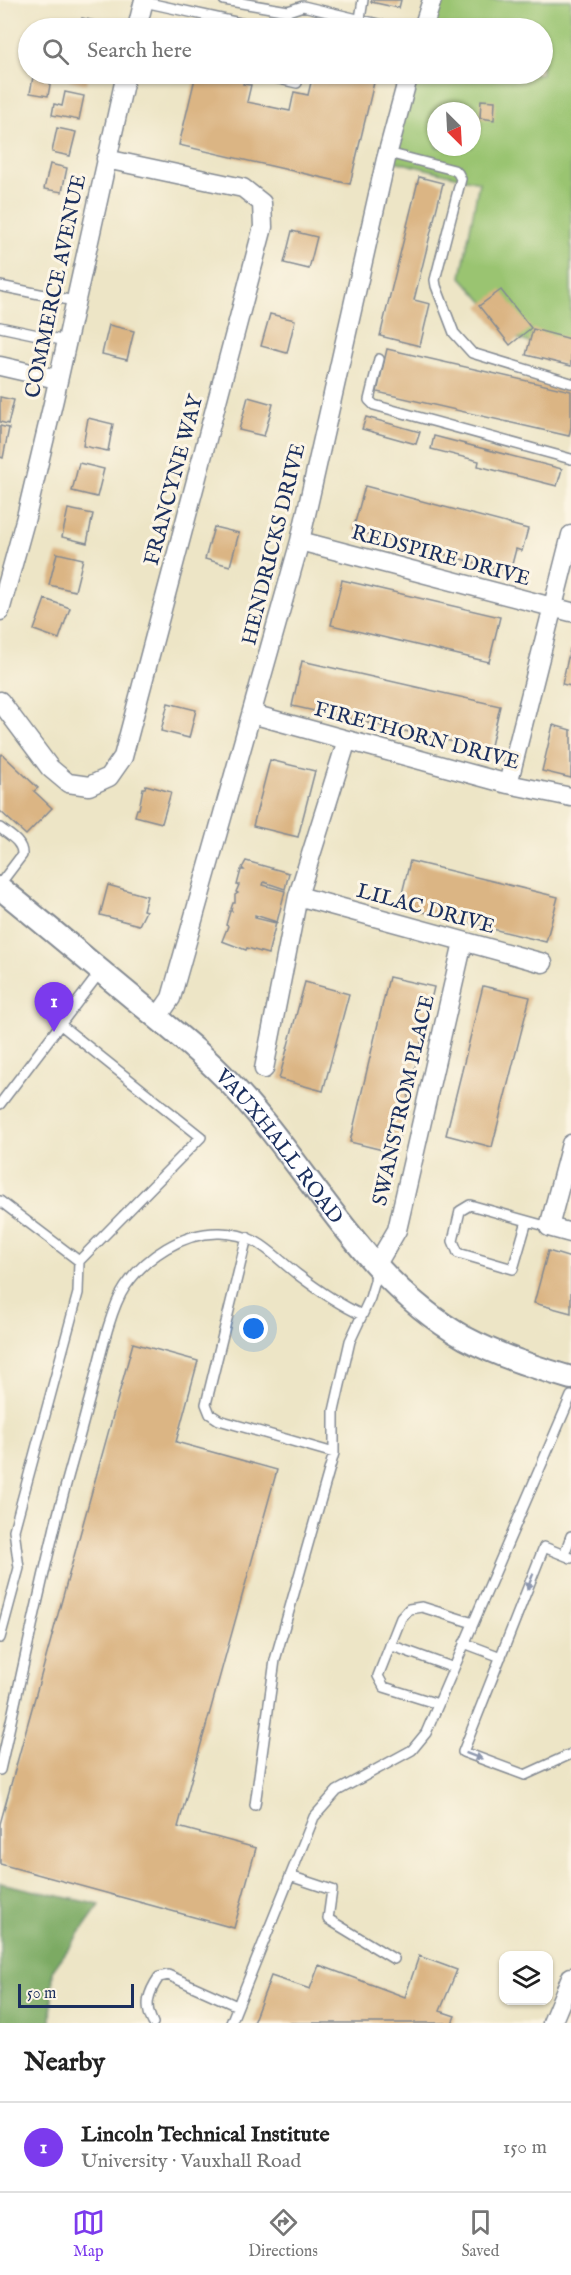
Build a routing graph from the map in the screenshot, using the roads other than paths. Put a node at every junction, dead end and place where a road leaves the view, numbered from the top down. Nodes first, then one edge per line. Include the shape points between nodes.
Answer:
1 (224, 0) edge
2 (363, 0) edge
3 (432, 0) edge
4 (144, 1) edge
5 (299, 4) edge
6 (140, 18) edge
7 (219, 18) edge
8 (356, 18) edge
9 (360, 18) edge
10 (426, 18) edge
11 (124, 84) edge
12 (406, 84) edge
13 (388, 153) junction
14 (106, 159) junction
15 (0, 286) edge
16 (74, 301) junction
17 (0, 327) edge
18 (66, 341) junction
19 (379, 359) dead end
20 (0, 366) edge
21 (57, 379) junction
22 (571, 383) edge
23 (571, 459) edge
24 (571, 535) edge
25 (300, 541) junction
26 (552, 607) junction
27 (0, 611) edge
28 (571, 612) edge
29 (0, 701) edge
30 (252, 714) junction
31 (347, 740) junction
32 (508, 784) junction
33 (571, 797) edge
34 (0, 828) edge
35 (0, 886) edge
36 (298, 896) junction
37 (462, 942) junction
38 (543, 963) dead end
39 (101, 971) junction
40 (157, 1018) junction
41 (61, 1025) junction
42 (264, 1069) dead end
43 (0, 1104) edge
44 (571, 1144) edge
45 (0, 1201) edge
46 (527, 1221) junction
47 (549, 1227) junction
48 (571, 1233) edge
49 (246, 1237) junction
50 (79, 1262) junction
51 (377, 1264) junction
52 (362, 1315) junction
53 (571, 1378) edge
54 (571, 1396) edge
55 (334, 1453) junction
56 (571, 1536) edge
57 (567, 1557) edge
58 (473, 1623) junction
59 (0, 1638) edge
60 (464, 1643) junction
61 (390, 1645) junction
62 (501, 1657) junction
63 (454, 1668) junction
64 (438, 1704) junction
65 (571, 1754) edge
66 (0, 1770) edge
67 (255, 1805) dead end
68 (290, 1876) junction
69 (394, 1959) dead end
70 (571, 1977) edge
71 (237, 2006) junction
72 (560, 2017) edge
73 (153, 2023) edge
74 (231, 2023) edge

1 - 5 lane via 288,11
2 - 9 lane
3 - 10 street
4 - 6 street
4 - 7 lane
5 - 8 lane
11 - 14 street, COMMERCE AVENUE
12 - 13 street, HENDRICKS DRIVE
13 - 22 lane via 454,170 461,179 435,280 454,333 472,353
13 - 25 street, HENDRICKS DRIVE
14 - 16 street, COMMERCE AVENUE
14 - 29 street, FRANCYNE WAY via 243,188 262,203 263,227 123,757 109,777 89,786 68,783 50,768
15 - 16 lane
16 - 18 street, COMMERCE AVENUE
17 - 18 lane
18 - 21 street, COMMERCE AVENUE
19 - 23 lane via 369,400 374,405
20 - 21 street
21 - 27 street, COMMERCE AVENUE
24 - 26 street
25 - 26 street, REDSPIRE DRIVE
25 - 30 street, HENDRICKS DRIVE
26 - 28 street, REDSPIRE DRIVE
26 - 32 street
30 - 31 street, FIRETHORN DRIVE
30 - 40 street, HENDRICKS DRIVE via 171,998
31 - 32 street, FIRETHORN DRIVE
31 - 36 street
32 - 33 street, FIRETHORN DRIVE
34 - 35 lane via 19,844 22,855
35 - 39 street, VAUXHALL ROAD
36 - 37 street, LILAC DRIVE
36 - 42 street
37 - 38 street, LILAC DRIVE
37 - 51 street, SWANSTROM PLACE via 397,1230
39 - 40 street, VAUXHALL ROAD
39 - 41 lane
40 - 51 street, VAUXHALL ROAD via 229,1082
41 - 43 lane
41 - 50 lane via 201,1137
44 - 47 street
45 - 50 lane
46 - 46 lane via 470,1205 460,1211 453,1241 458,1253 513,1269
46 - 47 lane
47 - 48 street
49 - 52 lane via 268,1247 330,1298
49 - 55 lane via 206,1404 210,1414 219,1420
49 - 66 lane via 218,1233 180,1241 139,1270 117,1302 53,1533
50 - 59 lane via 78,1293 14,1530 19,1568
51 - 52 lane
51 - 53 street, VAUXHALL ROAD via 424,1310 464,1337 508,1359
52 - 55 lane via 350,1341 340,1380 334,1411
54 - 58 lane
55 - 67 lane via 275,1660
56 - 57 lane
57 -> 62 lane via 544,1547
58 - 60 lane
58 - 61 lane via 422,1607 410,1609 400,1618
60 - 62 lane
60 - 63 lane
61 - 63 lane
61 - 64 lane via 378,1676 384,1687
62 -> 65 lane via 463,1752 525,1775
63 - 64 lane
64 - 68 lane via 426,1733 412,1750 337,1791 314,1817
68 - 69 lane via 332,1890 328,1919
68 - 71 lane
70 - 72 street
71 - 73 lane via 168,1976 159,1977 147,2000 147,2012
71 - 74 lane

